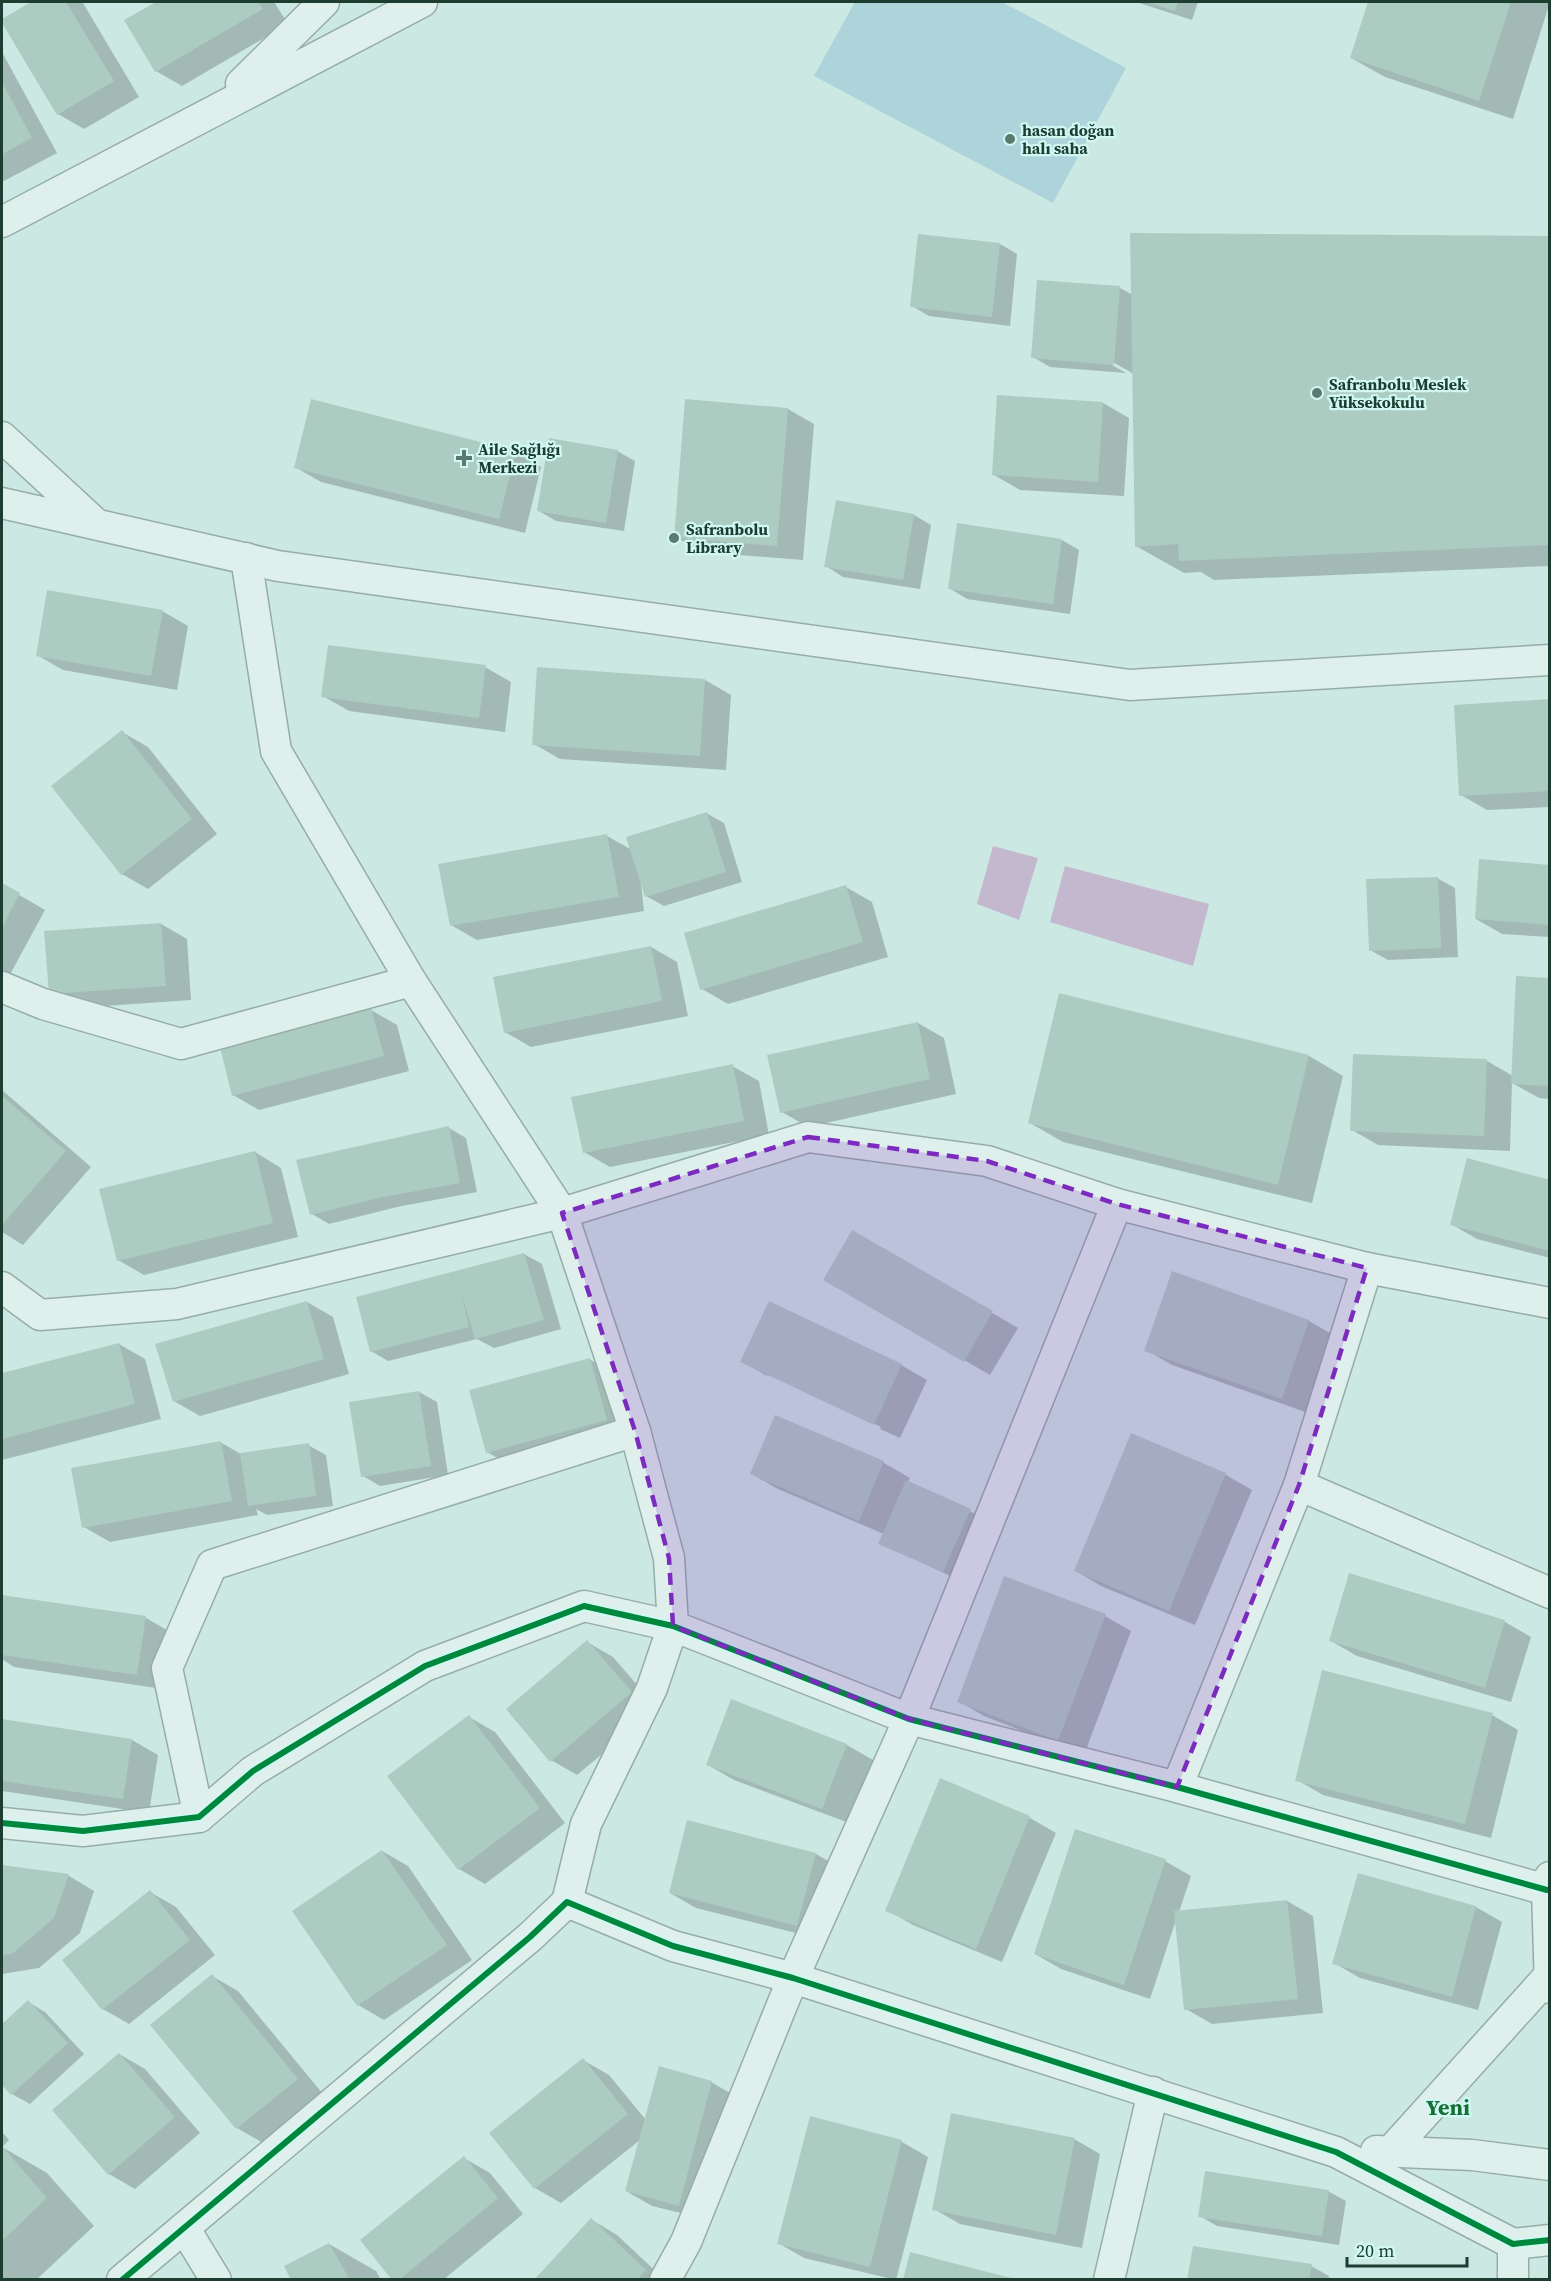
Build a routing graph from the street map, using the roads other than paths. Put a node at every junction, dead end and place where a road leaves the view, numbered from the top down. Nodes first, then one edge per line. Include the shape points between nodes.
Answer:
1 (324, 2) edge
2 (422, 2) edge
3 (221, 105) junction
4 (2, 222) edge
5 (2, 437) edge
6 (2, 503) edge
7 (97, 525) junction
8 (246, 558) junction
9 (1550, 660) edge
10 (411, 981) junction
11 (2, 987) edge
12 (1118, 1204) junction
13 (562, 1213) junction
14 (1367, 1268) junction
15 (2, 1287) edge
16 (1550, 1303) edge
17 (635, 1431) junction
18 (1299, 1485) junction
19 (1550, 1593) edge
20 (673, 1626) junction
21 (909, 1719) junction
22 (1177, 1787) junction
23 (199, 1817) junction
24 (2, 1823) edge
25 (1548, 1884) edge
26 (567, 1902) junction
27 (793, 1978) junction
28 (1548, 1983) edge
29 (1153, 2092) junction
30 (1332, 2151) junction
31 (1390, 2152) junction
32 (1550, 2165) edge
33 (185, 2229) junction
34 (1550, 2240) edge
35 (1514, 2244) junction
36 (123, 2280) edge
37 (216, 2280) edge
38 (665, 2280) edge
39 (1109, 2280) edge
40 (1513, 2280) edge

1 - 3 street
2 - 3 street
3 - 4 street
5 - 7 street
6 - 7 street
7 - 8 street
8 - 9 street via 278,566 1130,685
8 - 10 street via 276,751
10 - 11 street via 181,1044 43,1004
10 - 13 street
12 - 13 street via 987,1161 808,1137
12 - 14 street
12 - 21 street
13 - 15 street via 177,1304 40,1315
13 - 17 street
14 - 16 street
14 - 18 street
17 - 20 street via 669,1558
17 - 23 street via 212,1565 167,1668
18 - 19 street
18 - 22 street
20 - 21 street
20 - 23 street via 584,1606 425,1666 253,1771
20 - 26 street via 652,1688 586,1824
21 - 22 street
21 - 27 street
22 - 25 street
23 - 24 street via 83,1831
25 - 28 street
26 - 27 street via 672,1946
26 - 33 street
27 - 29 street
27 - 38 street via 686,2242
28 - 31 street
29 - 30 street
29 - 39 street
30 - 31 street
30 - 35 street
31 - 32 street via 1472,2155
33 - 36 street
33 - 37 street
34 - 35 street
35 - 40 street

